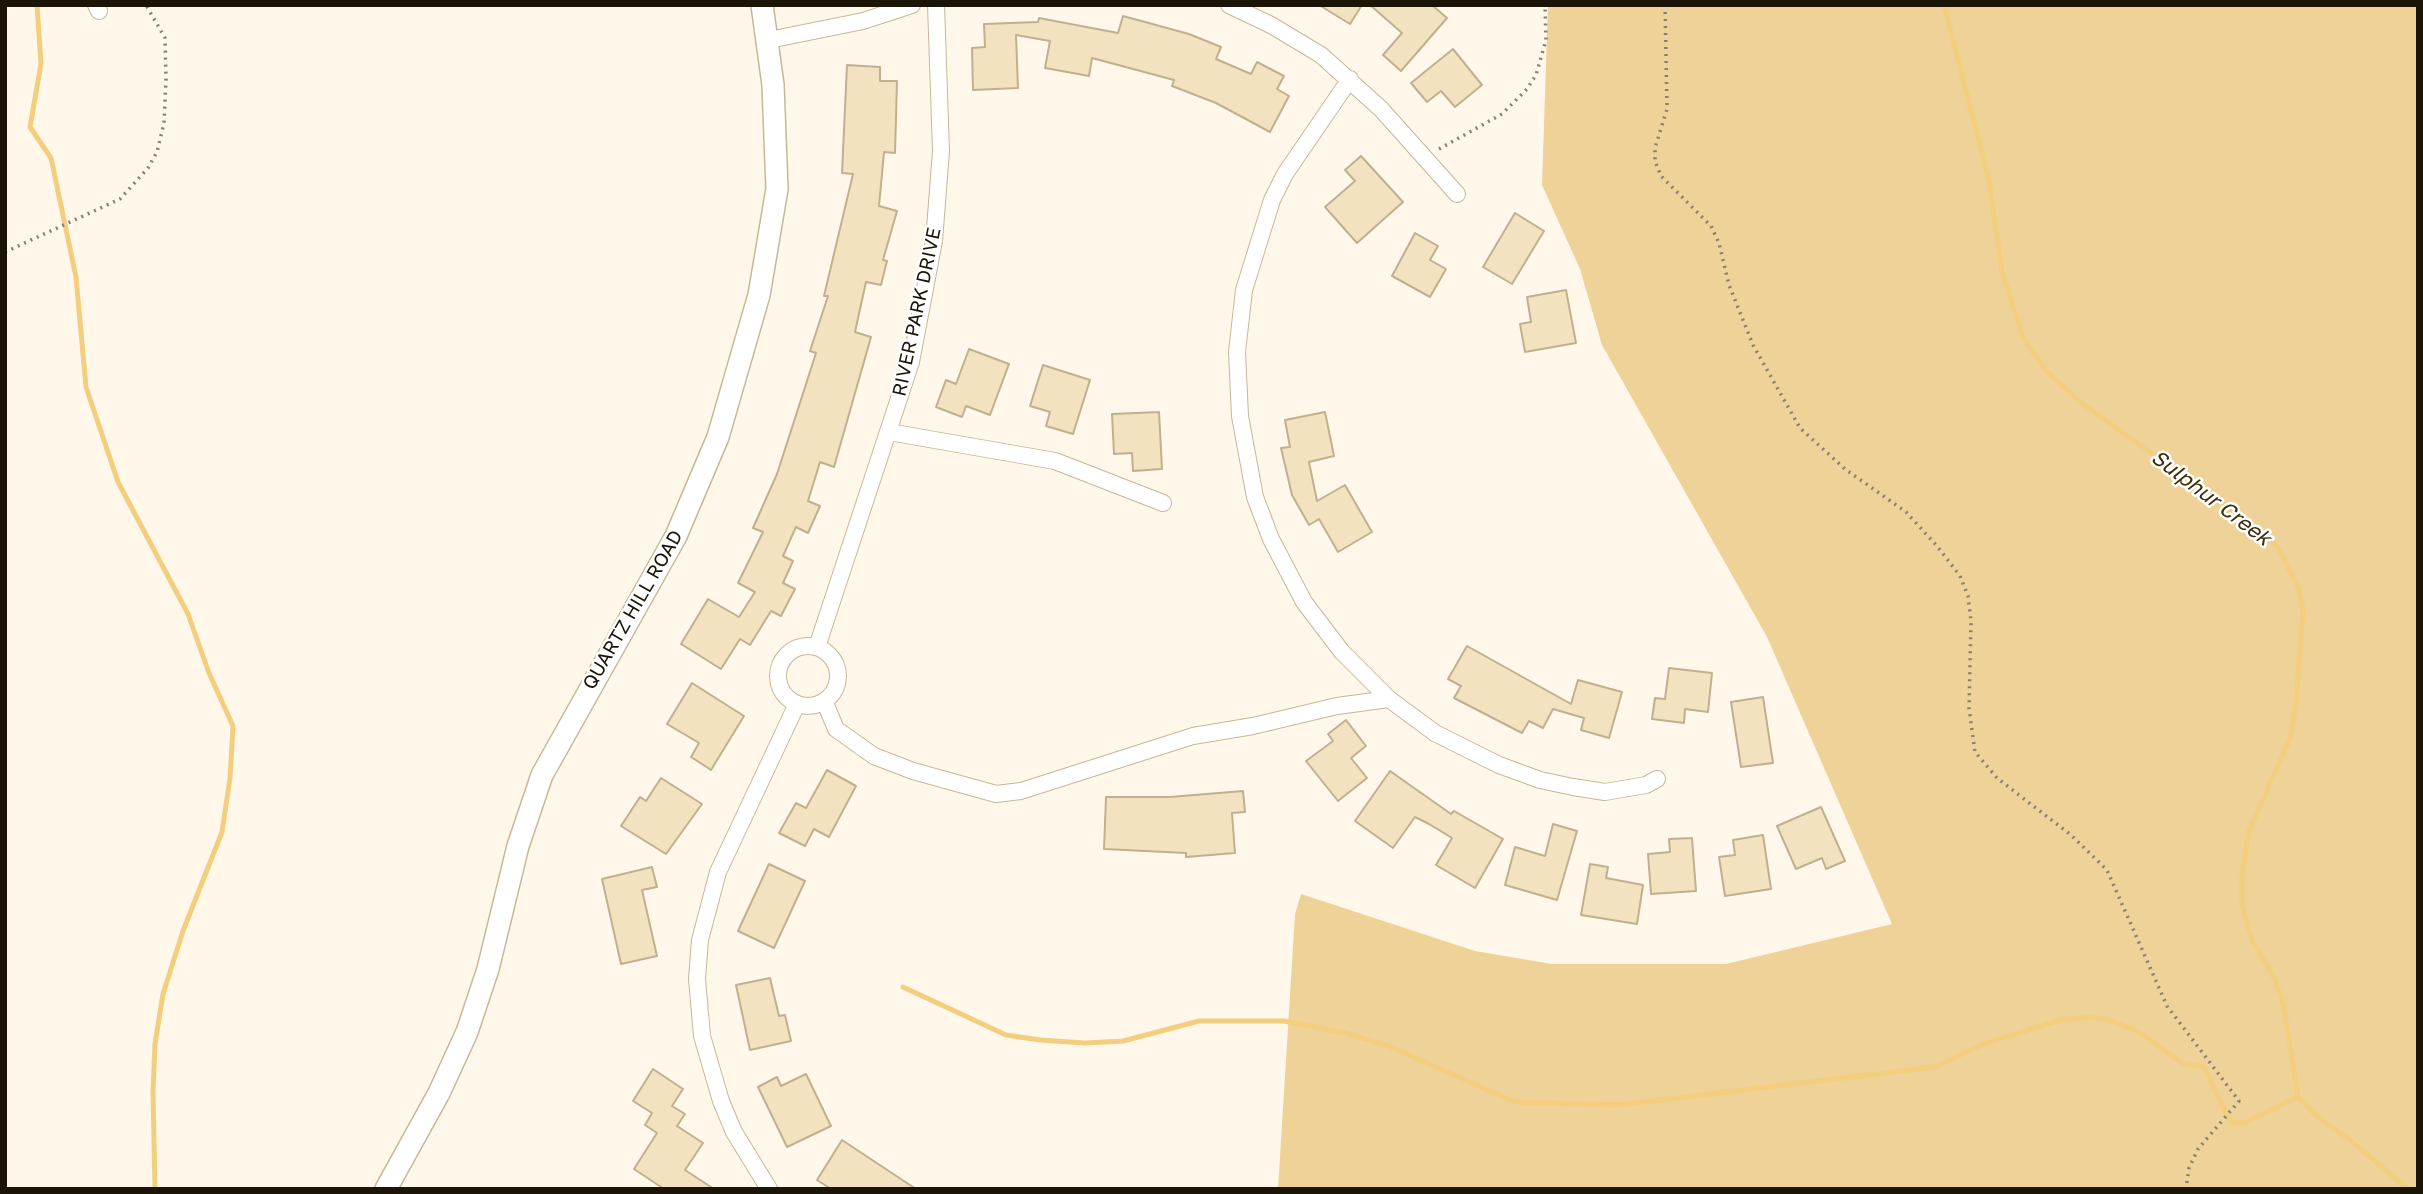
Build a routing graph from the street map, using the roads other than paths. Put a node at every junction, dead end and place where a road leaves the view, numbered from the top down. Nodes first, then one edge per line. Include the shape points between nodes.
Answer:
1 (762, 5) edge
2 (912, 5) edge
3 (936, 5) edge
4 (1229, 5) edge
5 (769, 40) junction
6 (1350, 79) junction
7 (1457, 194) dead end
8 (889, 432) junction
9 (1163, 503) dead end
10 (817, 648) junction
11 (1389, 699) junction
12 (825, 703) junction
13 (797, 704) junction
14 (1657, 779) dead end
15 (386, 1189) edge
16 (769, 1189) edge

1 - 5 street, QUARTZ HILL ROAD
2 - 5 street via 863,21
3 - 8 street, RIVER PARK DRIVE via 941,151 934,241 911,362
4 - 6 street via 1290,35
5 - 15 street, QUARTZ HILL ROAD via 775,201 759,295 718,438 676,536 542,775 470,1025
6 - 7 street
6 - 11 street via 1285,174 1265,215 1244,290 1237,373 1248,466 1271,539 1304,602 1350,661
8 - 9 street via 1055,461
8 - 10 street, RIVER PARK DRIVE
10 - 12 street via 831,657 838,676
10 - 13 street via 795,649 781,663 778,682 788,699
11 - 12 street via 1193,736 1021,791 996,794 874,756 836,729
11 - 14 street via 1460,747 1540,780 1605,792
12 - 13 street
13 - 16 street via 718,872 699,940 697,979 706,1059 721,1101

